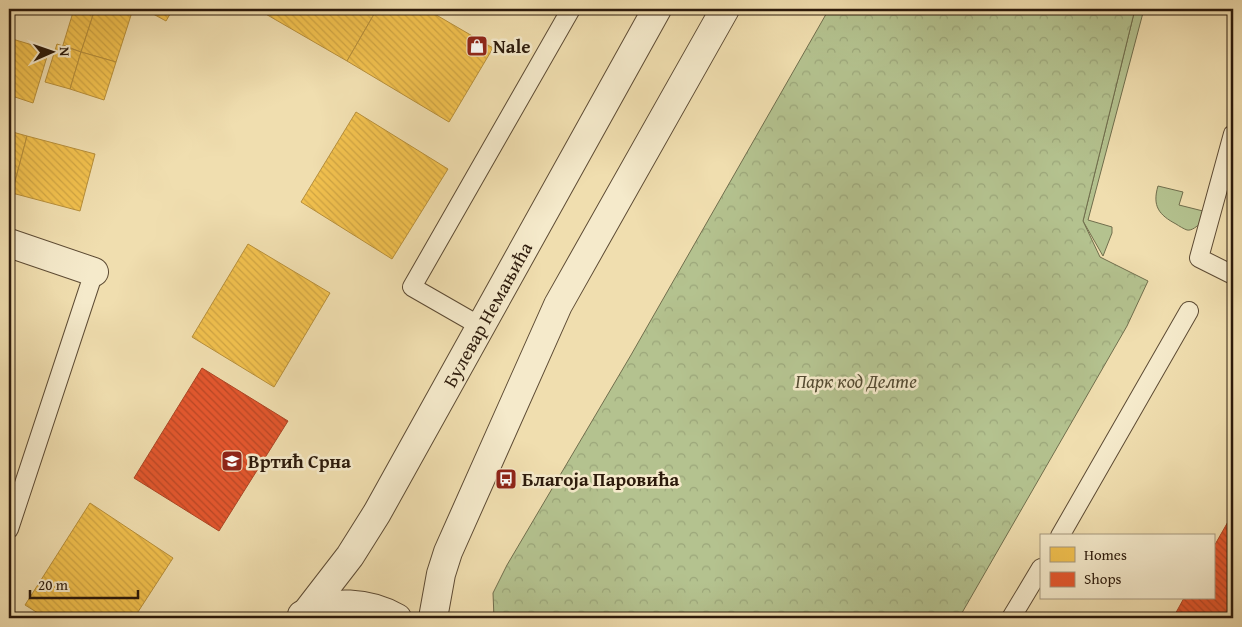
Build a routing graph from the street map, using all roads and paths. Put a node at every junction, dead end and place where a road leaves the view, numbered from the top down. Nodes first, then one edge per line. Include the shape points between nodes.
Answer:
1 (571, 9) edge
2 (657, 9) edge
3 (725, 9) edge
4 (1233, 134) edge
5 (9, 243) edge
6 (94, 272) joint
7 (1233, 276) edge
8 (1189, 311) dead end
9 (480, 326) junction
10 (9, 529) edge
11 (1061, 534) edge
12 (1040, 570) edge
13 (301, 615) edge
14 (397, 618) edge
15 (433, 618) edge
16 (1011, 618) edge

1 - 9 lane via 412,287
2 - 9 street, Булевар Немањића
3 - 15 street via 558,306 448,552
4 - 7 lane via 1199,258
5 - 6 street
6 - 10 lane
8 - 11 lane
9 - 13 street, Булевар Немањића via 377,514 350,556
12 - 16 lane
13 - 14 street via 332,605 359,605

